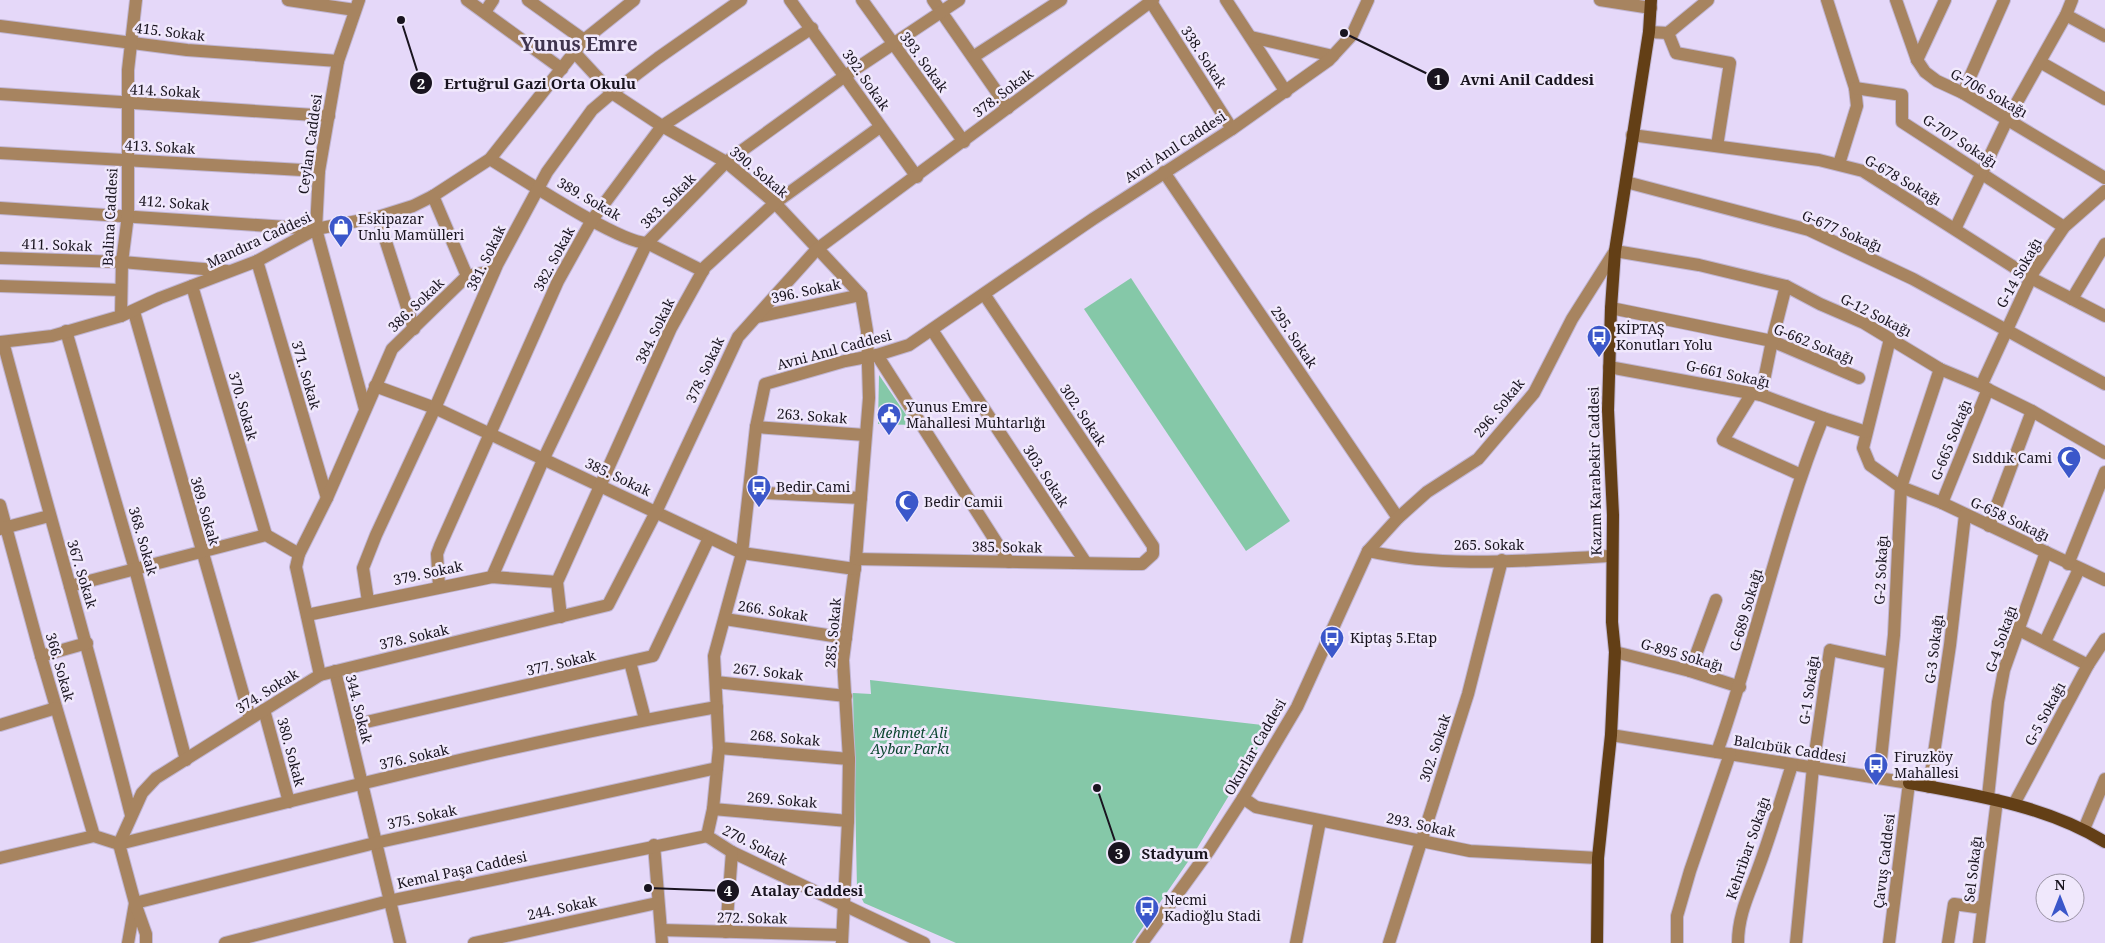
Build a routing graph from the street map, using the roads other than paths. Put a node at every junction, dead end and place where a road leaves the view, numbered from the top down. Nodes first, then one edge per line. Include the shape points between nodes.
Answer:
1 (136, 0) edge
2 (288, 0) edge
3 (467, 0) edge
4 (493, 0) edge
5 (528, 0) edge
6 (741, 0) edge
7 (790, 0) edge
8 (862, 0) edge
9 (933, 0) edge
10 (959, 0) edge
11 (1061, 0) edge
12 (1226, 0) edge
13 (1368, 0) edge
14 (1600, 0) edge
15 (1708, 0) edge
16 (1827, 0) edge
17 (1896, 0) edge
18 (1945, 0) edge
19 (2004, 0) edge
20 (2072, 0) edge
21 (1152, 1) edge
22 (627, 2) edge
23 (1651, 4) edge
24 (357, 5) edge
25 (485, 12) junction
26 (942, 12) junction
27 (2066, 15) junction
28 (0, 26) edge
29 (812, 28) junction
30 (1649, 32) junction
31 (1668, 34) junction
32 (2105, 36) edge
33 (1251, 37) junction
34 (584, 40) junction
35 (130, 42) junction
36 (893, 45) junction
37 (574, 53) junction
38 (1333, 56) junction
39 (973, 57) junction
40 (1917, 60) junction
41 (338, 61) junction
42 (2040, 62) junction
43 (562, 69) junction
44 (845, 76) junction
45 (1855, 88) junction
46 (1286, 92) junction
47 (612, 93) junction
48 (1963, 93) junction
49 (0, 94) edge
50 (2105, 99) edge
51 (127, 104) junction
52 (1008, 108) junction
53 (329, 116) junction
54 (2007, 120) junction
55 (662, 126) junction
56 (880, 127) junction
57 (1232, 129) junction
58 (1632, 135) junction
59 (964, 142) junction
60 (1717, 146) junction
61 (0, 153) edge
62 (490, 159) junction
63 (127, 160) junction
64 (726, 162) junction
65 (1839, 164) junction
66 (319, 170) junction
67 (1164, 172) junction
68 (1982, 172) junction
69 (916, 177) junction
70 (2105, 178) edge
71 (1626, 182) junction
72 (539, 188) junction
73 (2105, 191) edge
74 (433, 196) junction
75 (775, 203) junction
76 (0, 208) edge
77 (128, 215) junction
78 (378, 217) junction
79 (592, 220) junction
80 (2064, 227) junction
81 (1956, 228) junction
82 (316, 229) junction
83 (647, 243) junction
84 (2105, 244) edge
85 (817, 250) junction
86 (1616, 251) junction
87 (0, 258) edge
88 (257, 260) junction
89 (122, 262) junction
90 (232, 271) junction
91 (703, 271) junction
92 (494, 272) junction
93 (467, 276) junction
94 (2031, 278) junction
95 (0, 286) edge
96 (192, 286) junction
97 (1786, 286) junction
98 (121, 290) junction
99 (984, 294) junction
100 (861, 295) junction
101 (2072, 299) junction
102 (1611, 308) junction
103 (134, 312) junction
104 (121, 316) junction
105 (2105, 316) edge
106 (757, 317) junction
107 (414, 329) junction
108 (932, 330) junction
109 (2005, 331) junction
110 (66, 332) junction
111 (1890, 339) junction
112 (1772, 341) junction
113 (1, 342) edge
114 (873, 356) junction
115 (1609, 367) junction
116 (1940, 369) junction
117 (1859, 378) dead end
118 (2105, 384) edge
119 (375, 386) junction
120 (1984, 387) junction
121 (1757, 394) junction
122 (435, 408) junction
123 (365, 409) junction
124 (2032, 411) junction
125 (1823, 418) junction
126 (756, 427) junction
127 (1866, 432) junction
128 (489, 435) junction
129 (865, 435) junction
130 (2105, 453) edge
131 (544, 458) junction
132 (2105, 472) edge
133 (1801, 475) junction
134 (600, 485) junction
135 (1901, 487) junction
136 (749, 492) junction
137 (326, 498) junction
138 (861, 498) junction
139 (1942, 503) junction
140 (0, 505) edge
141 (656, 512) junction
142 (1965, 515) junction
143 (49, 516) junction
144 (1398, 518) junction
145 (1989, 526) junction
146 (3, 528) edge
147 (266, 535) junction
148 (709, 538) junction
149 (201, 551) junction
150 (1368, 551) junction
151 (2046, 552) junction
152 (742, 553) junction
153 (299, 554) junction
154 (1153, 554) joint
155 (1611, 556) junction
156 (1502, 560) junction
157 (1009, 562) junction
158 (1086, 563) junction
159 (856, 564) junction
160 (2074, 566) junction
161 (135, 569) junction
162 (492, 577) junction
163 (2105, 580) edge
164 (557, 582) junction
165 (70, 586) junction
166 (439, 586) junction
167 (1716, 600) dead end
168 (368, 601) junction
169 (307, 615) junction
170 (561, 617) junction
171 (725, 618) junction
172 (2019, 630) junction
173 (846, 638) junction
174 (2105, 639) edge
175 (2045, 642) junction
176 (87, 643) junction
177 (1615, 652) junction
178 (41, 656) junction
179 (630, 662) junction
180 (1890, 663) junction
181 (2088, 665) junction
182 (335, 671) junction
183 (1690, 671) junction
184 (320, 675) junction
185 (716, 682) junction
186 (1740, 687) junction
187 (846, 696) junction
188 (717, 707) junction
189 (56, 708) junction
190 (264, 710) junction
191 (250, 718) junction
192 (645, 720) junction
193 (0, 726) edge
194 (349, 726) junction
195 (1611, 735) junction
196 (719, 748) junction
197 (1723, 753) junction
198 (849, 759) junction
199 (186, 760) junction
200 (1792, 765) junction
201 (1813, 767) junction
202 (717, 768) junction
203 (1879, 778) junction
204 (2105, 779) edge
205 (362, 784) junction
206 (1909, 784) junction
207 (1930, 787) junction
208 (1243, 798) junction
209 (1992, 798) junction
210 (289, 802) junction
211 (2014, 804) junction
212 (713, 809) junction
213 (132, 814) junction
214 (848, 821) junction
215 (1320, 821) junction
216 (2084, 829) junction
217 (94, 836) junction
218 (707, 836) junction
219 (1421, 840) junction
220 (2105, 842) edge
221 (375, 843) junction
222 (119, 844) junction
223 (654, 845) junction
224 (732, 852) junction
225 (0, 858) edge
226 (1598, 858) junction
227 (389, 901) junction
228 (134, 903) junction
229 (658, 903) junction
230 (842, 904) junction
231 (1983, 908) junction
232 (726, 932) junction
233 (661, 937) edge
234 (842, 939) edge
235 (128, 943) edge
236 (146, 943) edge
237 (225, 943) edge
238 (400, 943) edge
239 (474, 943) edge
240 (924, 943) edge
241 (1142, 943) edge
242 (1296, 943) edge
243 (1390, 943) edge
244 (1597, 943) edge
245 (1677, 943) edge
246 (1738, 943) edge
247 (1796, 943) edge
248 (1889, 943) edge
249 (1948, 943) edge
250 (1979, 943) edge

1 - 35 street, Balina Caddesi
2 - 24 street
3 - 25 street
4 - 25 street
5 - 34 street
6 - 47 street, 381. Sokak
7 - 29 street, 392. Sokak
8 - 36 street, 393. Sokak
9 - 26 street
10 - 26 street, 383. Sokak
11 - 39 street
12 - 33 street
13 - 38 street, Avni Anıl Caddesi via 1352,35
14 - 23 street
15 - 31 street
16 - 45 street
17 - 40 street, G-706 Sokağı
18 - 40 street
19 - 48 street
20 - 27 street
21 - 52 street, 378. Sokak
21 - 57 street, 338. Sokak
22 - 34 street, Mandıra Caddesi
23 - 30 main road, Kazım Karabekir Caddesi
24 - 41 street, Ceylan Caddesi
25 - 43 street
26 - 36 street, 383. Sokak
26 - 39 street
27 - 32 street
27 - 42 street
28 - 35 street, 415. Sokak
29 - 44 street, 392. Sokak
29 - 55 street, 382. Sokak
30 - 31 street
30 - 58 main road, Kazım Karabekir Caddesi
31 - 60 street via 1676,53 1730,63
33 - 38 street
33 - 46 street
34 - 37 street, Mandıra Caddesi
35 - 41 street, 415. Sokak via 213,53
35 - 51 street, Balina Caddesi
36 - 44 street, 383. Sokak
36 - 59 street, 393. Sokak
37 - 43 street, Mandıra Caddesi
37 - 47 street, 390. Sokak
38 - 46 street, Avni Anıl Caddesi
39 - 52 street
40 - 48 street, G-706 Sokağı via 1937,81
41 - 53 street, Ceylan Caddesi
42 - 50 street
42 - 54 street
43 - 62 street, Mandıra Caddesi
44 - 56 street, 392. Sokak
44 - 64 street, 383. Sokak
45 - 65 street via 1857,106
45 - 68 street, G-707 Sokağı via 1902,95 1902,122
46 - 57 street, Avni Anıl Caddesi
47 - 55 street, 390. Sokak
47 - 72 street, 381. Sokak via 592,110
48 - 54 street, G-706 Sokağı
49 - 51 street, 414. Sokak
51 - 53 street, 414. Sokak
51 - 63 street, Balina Caddesi
52 - 59 street, 378. Sokak
53 - 66 street, Ceylan Caddesi
54 - 68 street
54 - 70 street, G-706 Sokağı
55 - 64 street, 390. Sokak
55 - 79 street, 382. Sokak
56 - 69 street, 392. Sokak
56 - 75 street, 384. Sokak
57 - 67 street, Avni Anıl Caddesi
58 - 60 street, G-678 Sokağı
58 - 71 main road, Kazım Karabekir Caddesi
59 - 69 street, 378. Sokak
60 - 65 street, G-678 Sokağı
61 - 63 street, 413. Sokak
62 - 72 street, 389. Sokak
62 - 74 street, Mandıra Caddesi
63 - 66 street, 413. Sokak
63 - 77 street, Balina Caddesi
64 - 75 street, 390. Sokak
64 - 83 street, 383. Sokak
65 - 81 street, G-678 Sokağı via 1864,171
66 - 82 street, Ceylan Caddesi
67 - 99 street, Avni Anıl Caddesi
67 - 144 street, 295. Sokak
68 - 80 street, G-707 Sokağı
68 - 81 street
69 - 85 street, 378. Sokak
71 - 86 main road, Kazım Karabekir Caddesi
71 - 109 street, G-677 Sokağı via 1809,230 1913,280
72 - 79 street, 389. Sokak
72 - 92 street, 381. Sokak
73 - 80 street, G-14 Sokağı
74 - 78 street, Mandıra Caddesi
74 - 93 street
75 - 85 street, 390. Sokak
75 - 91 street, 384. Sokak
76 - 77 street, 412. Sokak
77 - 82 street, 412. Sokak
77 - 89 street, Balina Caddesi
78 - 82 street, Mandıra Caddesi
78 - 107 street
79 - 83 street, 389. Sokak via 638,243
79 - 128 street, 382. Sokak via 558,280
80 - 94 street, G-14 Sokağı
81 - 94 street, G-678 Sokağı
82 - 88 street, Mandıra Caddesi
82 - 123 street, Ceylan Caddesi
83 - 91 street, 389. Sokak
83 - 131 street, 383. Sokak
84 - 101 street
85 - 100 street, 390. Sokak
85 - 106 street, 378. Sokak
86 - 97 street, G-12 Sokağı via 1715,268
86 - 102 main road, Kazım Karabekir Caddesi
86 - 144 street, 296. Sokak via 1572,320 1534,393 1478,459 1427,492
87 - 89 street, 411. Sokak
88 - 90 street, Mandıra Caddesi
88 - 137 street, 371. Sokak
89 - 90 street, 411. Sokak
89 - 98 street, Balina Caddesi
90 - 96 street, Mandıra Caddesi
91 - 134 street, 384. Sokak via 671,328
92 - 93 street
92 - 122 street, 381. Sokak
93 - 107 street, 386. Sokak
94 - 101 street, G-678 Sokağı
94 - 109 street, G-14 Sokağı
95 - 98 street
96 - 103 street, Mandıra Caddesi
96 - 147 street, 370. Sokak
97 - 111 street, G-12 Sokağı
97 - 112 street
98 - 104 street, Balina Caddesi
99 - 108 street, Avni Anıl Caddesi
99 - 154 street, 302. Sokak via 1153,546
100 - 106 street, 396. Sokak
100 - 114 street
101 - 105 street, G-678 Sokağı
102 - 112 street, G-662 Sokağı
102 - 115 main road, Kazım Karabekir Caddesi
103 - 104 street, Mandıra Caddesi
103 - 149 street, 369. Sokak
104 - 110 street, Mandıra Caddesi
106 - 141 street, 378. Sokak via 734,344
107 - 119 street, 386. Sokak via 392,349
108 - 114 street, Avni Anıl Caddesi via 909,345
108 - 158 street, 303. Sokak
109 - 118 street, G-677 Sokağı
109 - 120 street, G-14 Sokağı
110 - 113 street, Mandıra Caddesi
110 - 161 street, 368. Sokak
111 - 116 street, G-12 Sokağı
111 - 127 street, G-658 Sokağı
112 - 117 street, G-662 Sokağı
112 - 121 street
113 - 143 street, 367. Sokak
114 - 126 street, Avni Anıl Caddesi via 765,384
114 - 129 street, 285. Sokak
114 - 157 street
115 - 121 street, G-661 Sokağı
115 - 155 main road, Kazım Karabekir Caddesi
116 - 120 street, G-12 Sokağı
116 - 135 street, G-2 Sokağı
119 - 122 street, 385. Sokak
119 - 123 street, 386. Sokak
120 - 124 street, G-12 Sokağı
120 - 139 street, G-665 Sokağı
121 - 125 street, G-661 Sokağı
121 - 133 street via 1723,440
122 - 128 street, 385. Sokak
122 - 168 street, 381. Sokak via 363,568
123 - 137 street, 374. Sokak
124 - 130 street, G-12 Sokağı
124 - 145 street
125 - 127 street, G-661 Sokağı
125 - 133 street, G-689 Sokağı
126 - 129 street, 263. Sokak
126 - 136 street, Avni Anıl Caddesi
127 - 135 street, G-658 Sokağı via 1863,448 1870,465
128 - 131 street, 385. Sokak
128 - 166 street, 382. Sokak via 437,554
129 - 138 street, 285. Sokak
131 - 134 street, 385. Sokak
131 - 162 street, 383. Sokak
132 - 160 street
133 - 186 street, G-689 Sokağı
134 - 141 street, 385. Sokak
134 - 164 street, 384. Sokak
135 - 139 street, G-658 Sokağı
135 - 180 street, G-2 Sokağı
136 - 138 street
136 - 152 street, Avni Anıl Caddesi
137 - 153 street, 374. Sokak
138 - 159 street, 285. Sokak
139 - 142 street, G-658 Sokağı
140 - 146 street, 366. Sokak
141 - 148 street, 385. Sokak
141 - 170 street, 378. Sokak via 608,605
142 - 145 street, G-658 Sokağı
142 - 207 street, G-3 Sokağı
143 - 146 street
143 - 165 street, 367. Sokak
144 - 150 street, 296. Sokak
145 - 151 street, G-658 Sokağı
146 - 178 street, 366. Sokak
147 - 149 street
147 - 153 street
148 - 152 street, 385. Sokak
148 - 179 street, 377. Sokak via 653,656
149 - 161 street
149 - 191 street, 369. Sokak
150 - 156 street, 265. Sokak via 1404,559
150 - 208 street, Okurlar Caddesi via 1297,707
151 - 160 street, G-658 Sokağı
151 - 172 street, G-4 Sokağı
152 - 159 street, 385. Sokak
152 - 171 street, Avni Anıl Caddesi
153 - 169 street, 374. Sokak via 296,567
154 - 158 street, 385. Sokak via 1142,564
155 - 156 street, 265. Sokak
155 - 177 main road, Kazım Karabekir Caddesi
156 - 219 street, 302. Sokak via 1468,694
157 - 158 street, 385. Sokak
157 - 159 street, 385. Sokak
159 - 173 street, 285. Sokak
160 - 163 street, G-658 Sokağı
160 - 175 street
161 - 165 street
161 - 199 street, 368. Sokak
162 - 164 street, 379. Sokak
162 - 166 street, 379. Sokak
164 - 170 street
165 - 176 street, 367. Sokak
166 - 168 street, 379. Sokak
167 - 183 street
168 - 169 street, 379. Sokak
169 - 184 street, 374. Sokak
170 - 182 street, 378. Sokak
171 - 173 street, 266. Sokak
171 - 185 street, Avni Anıl Caddesi via 714,656
172 - 175 street
172 - 209 street, G-4 Sokağı via 2004,670 1998,702
173 - 187 street, 285. Sokak
174 - 181 street, G-5 Sokağı
175 - 181 street
176 - 178 street
176 - 213 street, 367. Sokak
177 - 183 street, G-895 Sokağı
177 - 195 main road, Kazım Karabekir Caddesi
178 - 189 street, 366. Sokak
179 - 192 street
179 - 194 street, 377. Sokak
180 - 201 street, G-1 Sokağı via 1830,650
180 - 203 street, G-2 Sokağı
181 - 211 street, G-5 Sokağı
182 - 184 street, 378. Sokak
182 - 194 street, 344. Sokak
183 - 186 street, G-895 Sokağı
184 - 190 street, 374. Sokak
185 - 187 street, 267. Sokak
185 - 188 street, Avni Anıl Caddesi
186 - 197 street, G-689 Sokağı
187 - 198 street, 285. Sokak
188 - 192 street, 376. Sokak
188 - 196 street, Avni Anıl Caddesi
189 - 193 street
189 - 217 street, 366. Sokak
190 - 191 street, 374. Sokak
190 - 210 street, 380. Sokak
191 - 199 street, 374. Sokak
192 - 205 street, 376. Sokak
194 - 205 street, 344. Sokak
195 - 197 street, Balcıbük Caddesi
195 - 226 main road, Kazım Karabekir Caddesi
196 - 198 street, 268. Sokak
196 - 202 street, Avni Anıl Caddesi
197 - 200 street, Balcıbük Caddesi
197 - 245 street, G-689 Sokağı via 1680,907
198 - 214 street, 285. Sokak
199 - 213 street, 374. Sokak via 156,778 142,793
200 - 201 street, Balcıbük Caddesi
200 - 246 street, Kehribar Sokağı via 1743,905
201 - 203 street, Balcıbük Caddesi
201 - 247 street
202 - 212 street, Avni Anıl Caddesi
202 - 221 street, 375. Sokak
203 - 206 street, Balcıbük Caddesi
204 - 216 street
205 - 210 street, 376. Sokak
205 - 221 street, 344. Sokak
206 - 207 main road, Balcıbük Caddesi
206 - 248 street, Çavuş Caddesi
207 - 209 main road, Balcıbük Caddesi
208 - 215 street, 293. Sokak via 1256,807
208 - 241 street, Okurlar Caddesi
209 - 211 main road, Balcıbük Caddesi
209 - 231 street, Sel Sokağı
210 - 222 street, 376. Sokak
211 - 216 main road, Balcıbük Caddesi
212 - 214 street, 269. Sokak
212 - 218 street, Avni Anıl Caddesi
213 - 222 street, 374. Sokak
214 - 230 street, 285. Sokak
215 - 219 street, 293. Sokak
215 - 242 street
216 - 220 main road, Balcıbük Caddesi
217 - 222 street
217 - 225 street
218 - 223 street, Kemal Paşa Caddesi
218 - 224 street, 270. Sokak
219 - 226 street, 293. Sokak via 1470,851
219 - 243 street, 302. Sokak
221 - 227 street, 344. Sokak
221 - 228 street, 375. Sokak
222 - 228 street
223 - 227 street, Kemal Paşa Caddesi
223 - 229 street
224 - 230 street, 270. Sokak
224 - 232 street
226 - 244 main road, Kazım Karabekir Caddesi
227 - 237 street, Kemal Paşa Caddesi
227 - 238 street, 344. Sokak
228 - 235 street
228 - 236 street via 146,934
229 - 233 street
229 - 239 street, 244. Sokak
230 - 234 street, 285. Sokak
230 - 240 street, 270. Sokak
231 - 249 street via 1954,904
231 - 250 street, Sel Sokağı
232 - 233 street, 272. Sokak
232 - 234 street, 272. Sokak

